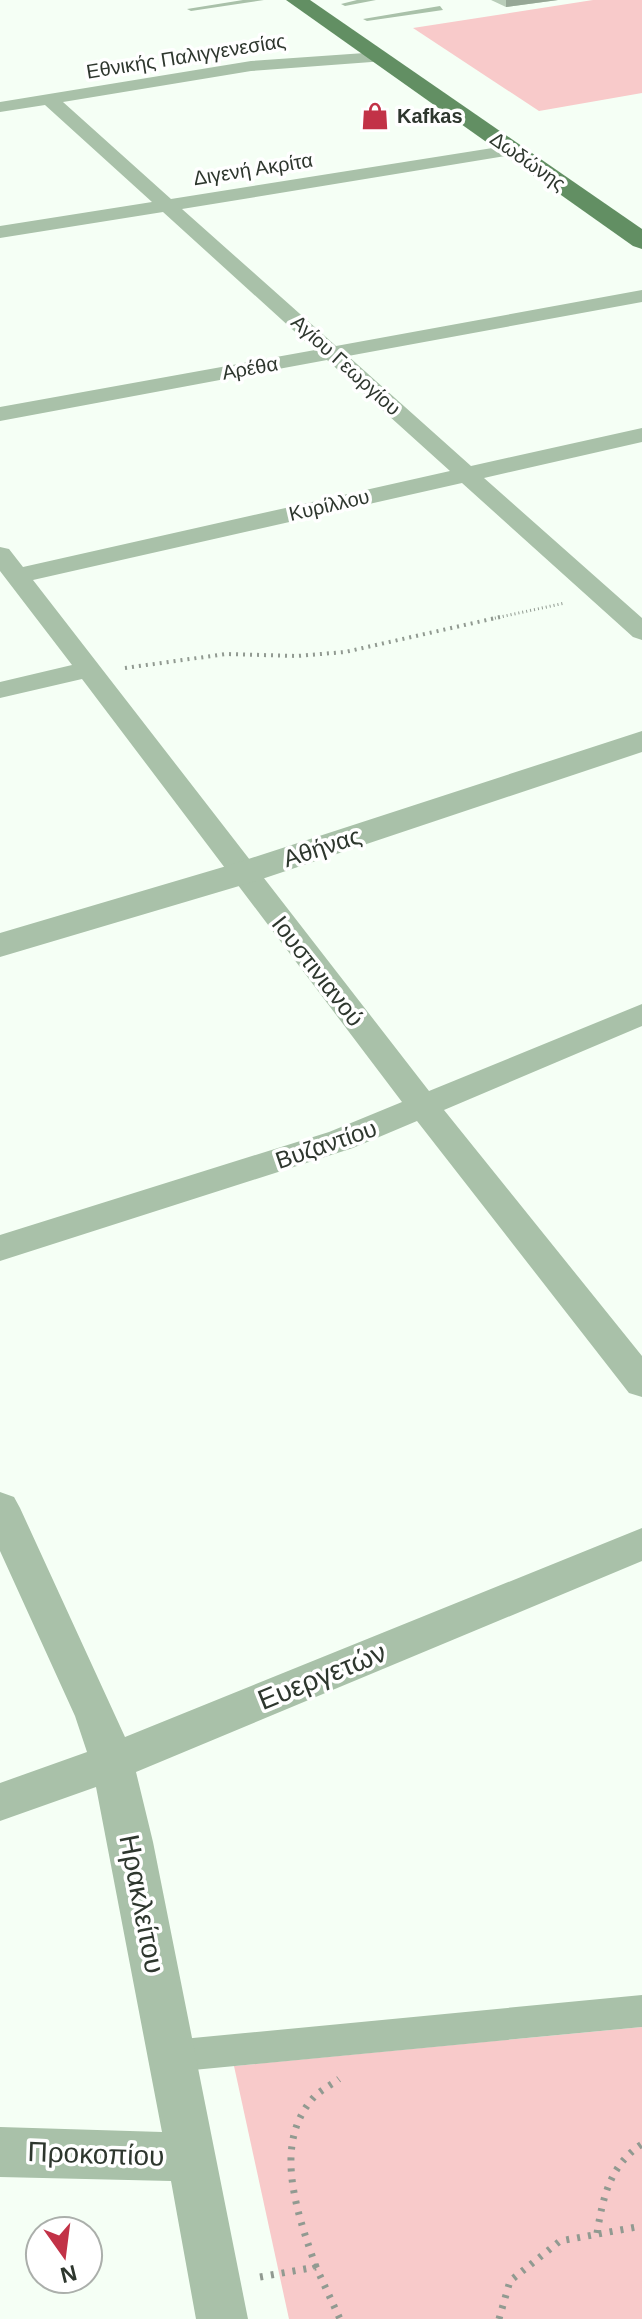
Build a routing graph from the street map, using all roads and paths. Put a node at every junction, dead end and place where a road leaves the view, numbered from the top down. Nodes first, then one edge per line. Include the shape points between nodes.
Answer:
1 (260, 0) edge
2 (296, 0) edge
3 (342, 2) edge
4 (440, 8) dead end
5 (191, 9) dead end
6 (370, 10) edge
7 (390, 35) dead end
8 (379, 57) junction
9 (49, 99) junction
10 (0, 107) edge
11 (512, 150) junction
12 (167, 205) junction
13 (0, 232) edge
14 (642, 241) edge
15 (642, 296) edge
16 (332, 353) junction
17 (0, 414) edge
18 (642, 435) edge
19 (467, 474) junction
20 (8, 565) edge
21 (601, 594) junction
22 (642, 632) edge
23 (86, 670) junction
24 (0, 690) edge
25 (642, 741) edge
26 (243, 873) junction
27 (0, 945) edge
28 (642, 1014) edge
29 (424, 1107) junction
30 (0, 1248) edge
31 (642, 1383) edge
32 (0, 1508) edge
33 (642, 1544) edge
34 (112, 1762) junction
35 (0, 1802) edge
36 (642, 2011) edge
37 (172, 2056) junction
38 (343, 2077) dead end
39 (642, 2144) edge
40 (0, 2152) edge
41 (192, 2157) junction
42 (642, 2226) edge
43 (597, 2233) junction
44 (316, 2267) junction
45 (219, 2302) edge
46 (340, 2319) edge
47 (499, 2319) edge

1 - 5 lane
2 - 8 main road, Δωδώνης
3 - 6 main road
4 - 6 lane
6 - 7 main road
8 - 9 street, Εθνικής Παλιγγενεσίας via 266,64
8 - 11 main road, Δωδώνης
9 - 10 street, Εθνικής Παλιγγενεσίας
9 - 12 street, Αγίου Γεωργίου
11 - 12 street, Διγενή Ακρίτα
11 - 14 main road, Δωδώνης
12 - 13 street, Διγενή Ακρίτα
12 - 16 street, Αγίου Γεωργίου
15 - 16 street, Αρέθα
16 - 17 street, Αρέθα
16 - 19 street, Αγίου Γεωργίου
18 - 19 street, Κυρίλλου
19 - 20 street, Κυρίλλου
19 - 21 street, Αγίου Γεωργίου
20 - 23 street, Ιουστινιανού
21 - 22 street, Αγίου Γεωργίου
21 - 23 path via 345,652 226,654
23 - 24 street
23 - 26 street, Ιουστινιανού
25 - 26 street, Αθήνας
26 - 27 street, Αθήνας
26 - 29 street, Ιουστινιανού
28 - 29 street, Βυζαντίου
29 - 30 street, Βυζαντίου via 341,1140
29 - 31 street, Ιουστινιανού
32 - 34 street, Ηρακλείτου
33 - 34 street, Ευεργετών
34 - 35 street, Ευεργετών
34 - 37 street, Ηρακλείτου
36 - 37 street
37 - 41 street, Ηρακλείτου
38 - 44 path via 320,2089 303,2112 291,2147 291,2188
39 - 43 path via 616,2168 602,2199
40 - 41 street, Προκοπίου
41 - 45 street, Ηρακλείτου
42 - 43 path
43 - 47 path via 560,2241 510,2281
44 - 45 path
44 - 46 path

